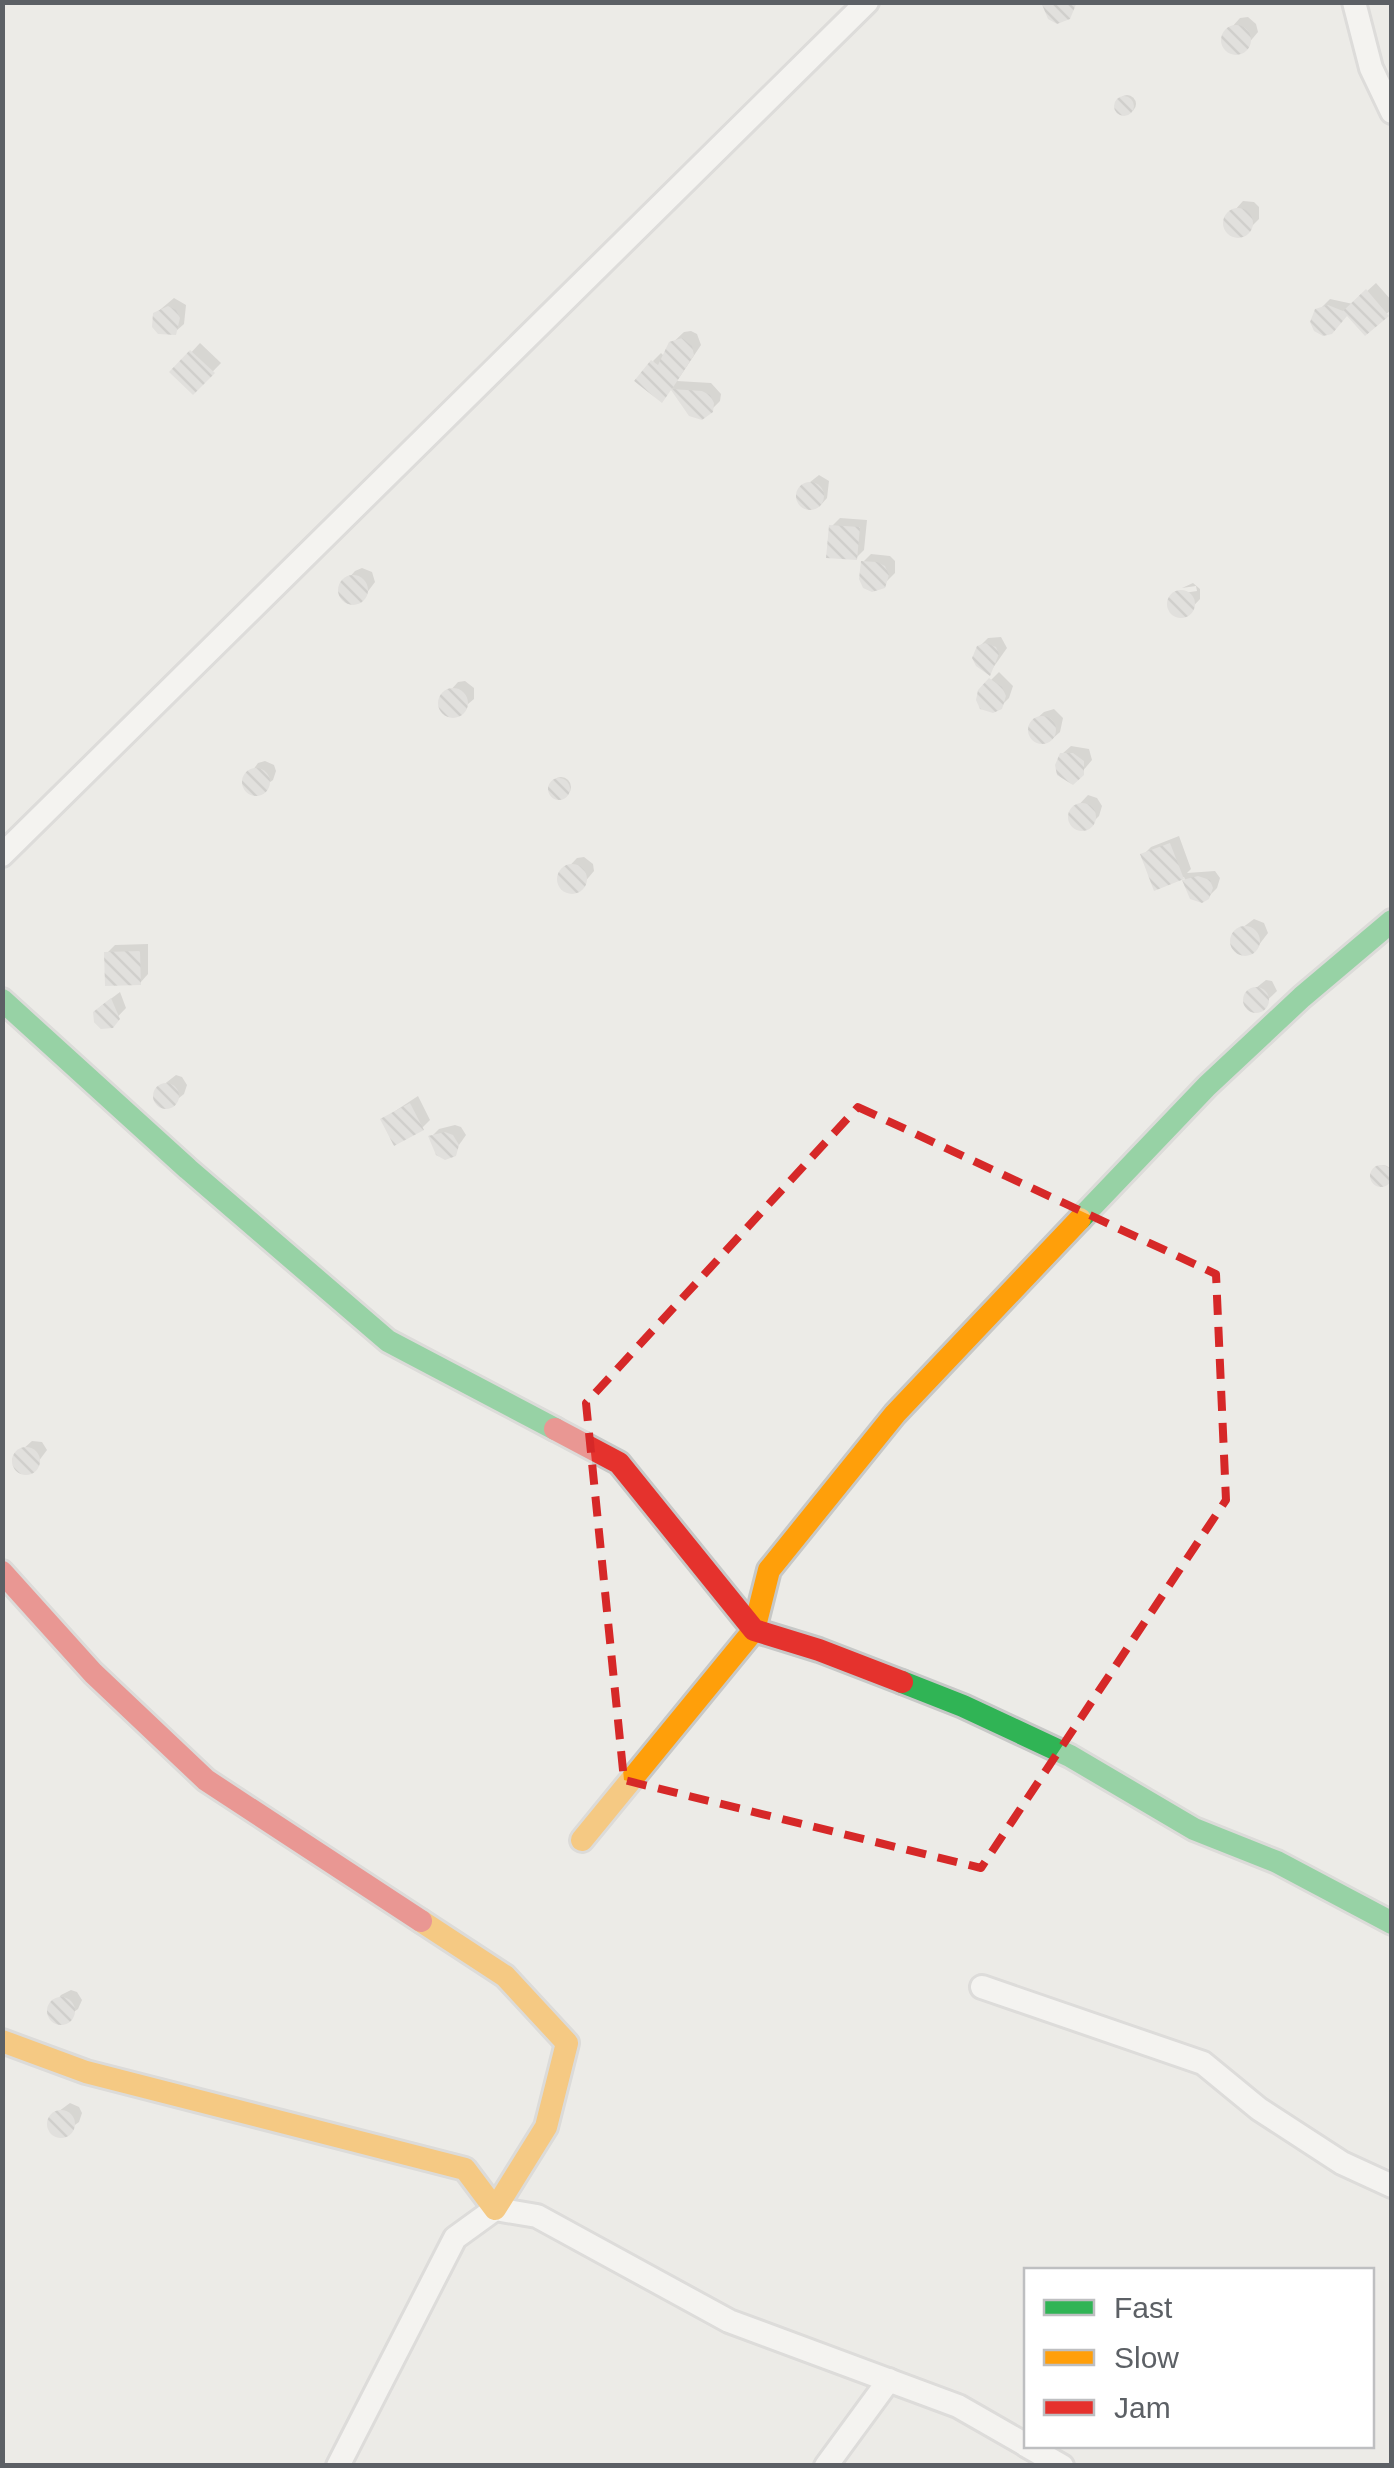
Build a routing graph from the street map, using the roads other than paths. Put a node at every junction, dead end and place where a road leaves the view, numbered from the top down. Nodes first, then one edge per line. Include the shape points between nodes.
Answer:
1 (867, 2) edge
2 (1354, 2) edge
3 (1392, 112) edge
4 (2, 856) edge
5 (1392, 921) edge
6 (2, 1000) edge
7 (2, 1572) edge
8 (754, 1630) junction
9 (582, 1840) dead end
10 (1392, 1924) edge
11 (982, 1987) dead end
12 (2, 2041) edge
13 (1392, 2186) edge
14 (495, 2209) junction
15 (889, 2380) junction
16 (1024, 2443) edge
17 (1032, 2448) edge
18 (338, 2466) edge
19 (826, 2466) edge
20 (1062, 2466) edge

1 - 4 street
2 - 3 street via 1371,68
5 - 8 street via 1208,1086 894,1414 769,1570
6 - 8 street via 388,1341 620,1463
7 - 14 street via 93,1673 206,1780 505,1976 567,2042 546,2127
8 - 9 street
8 - 10 street via 963,1706
11 - 13 street via 1204,2062 1260,2109
12 - 14 street via 86,2072 466,2169
14 - 15 street via 537,2216 729,2322
14 - 18 street via 455,2238
15 - 16 street via 958,2406
15 - 19 street
17 - 20 street

